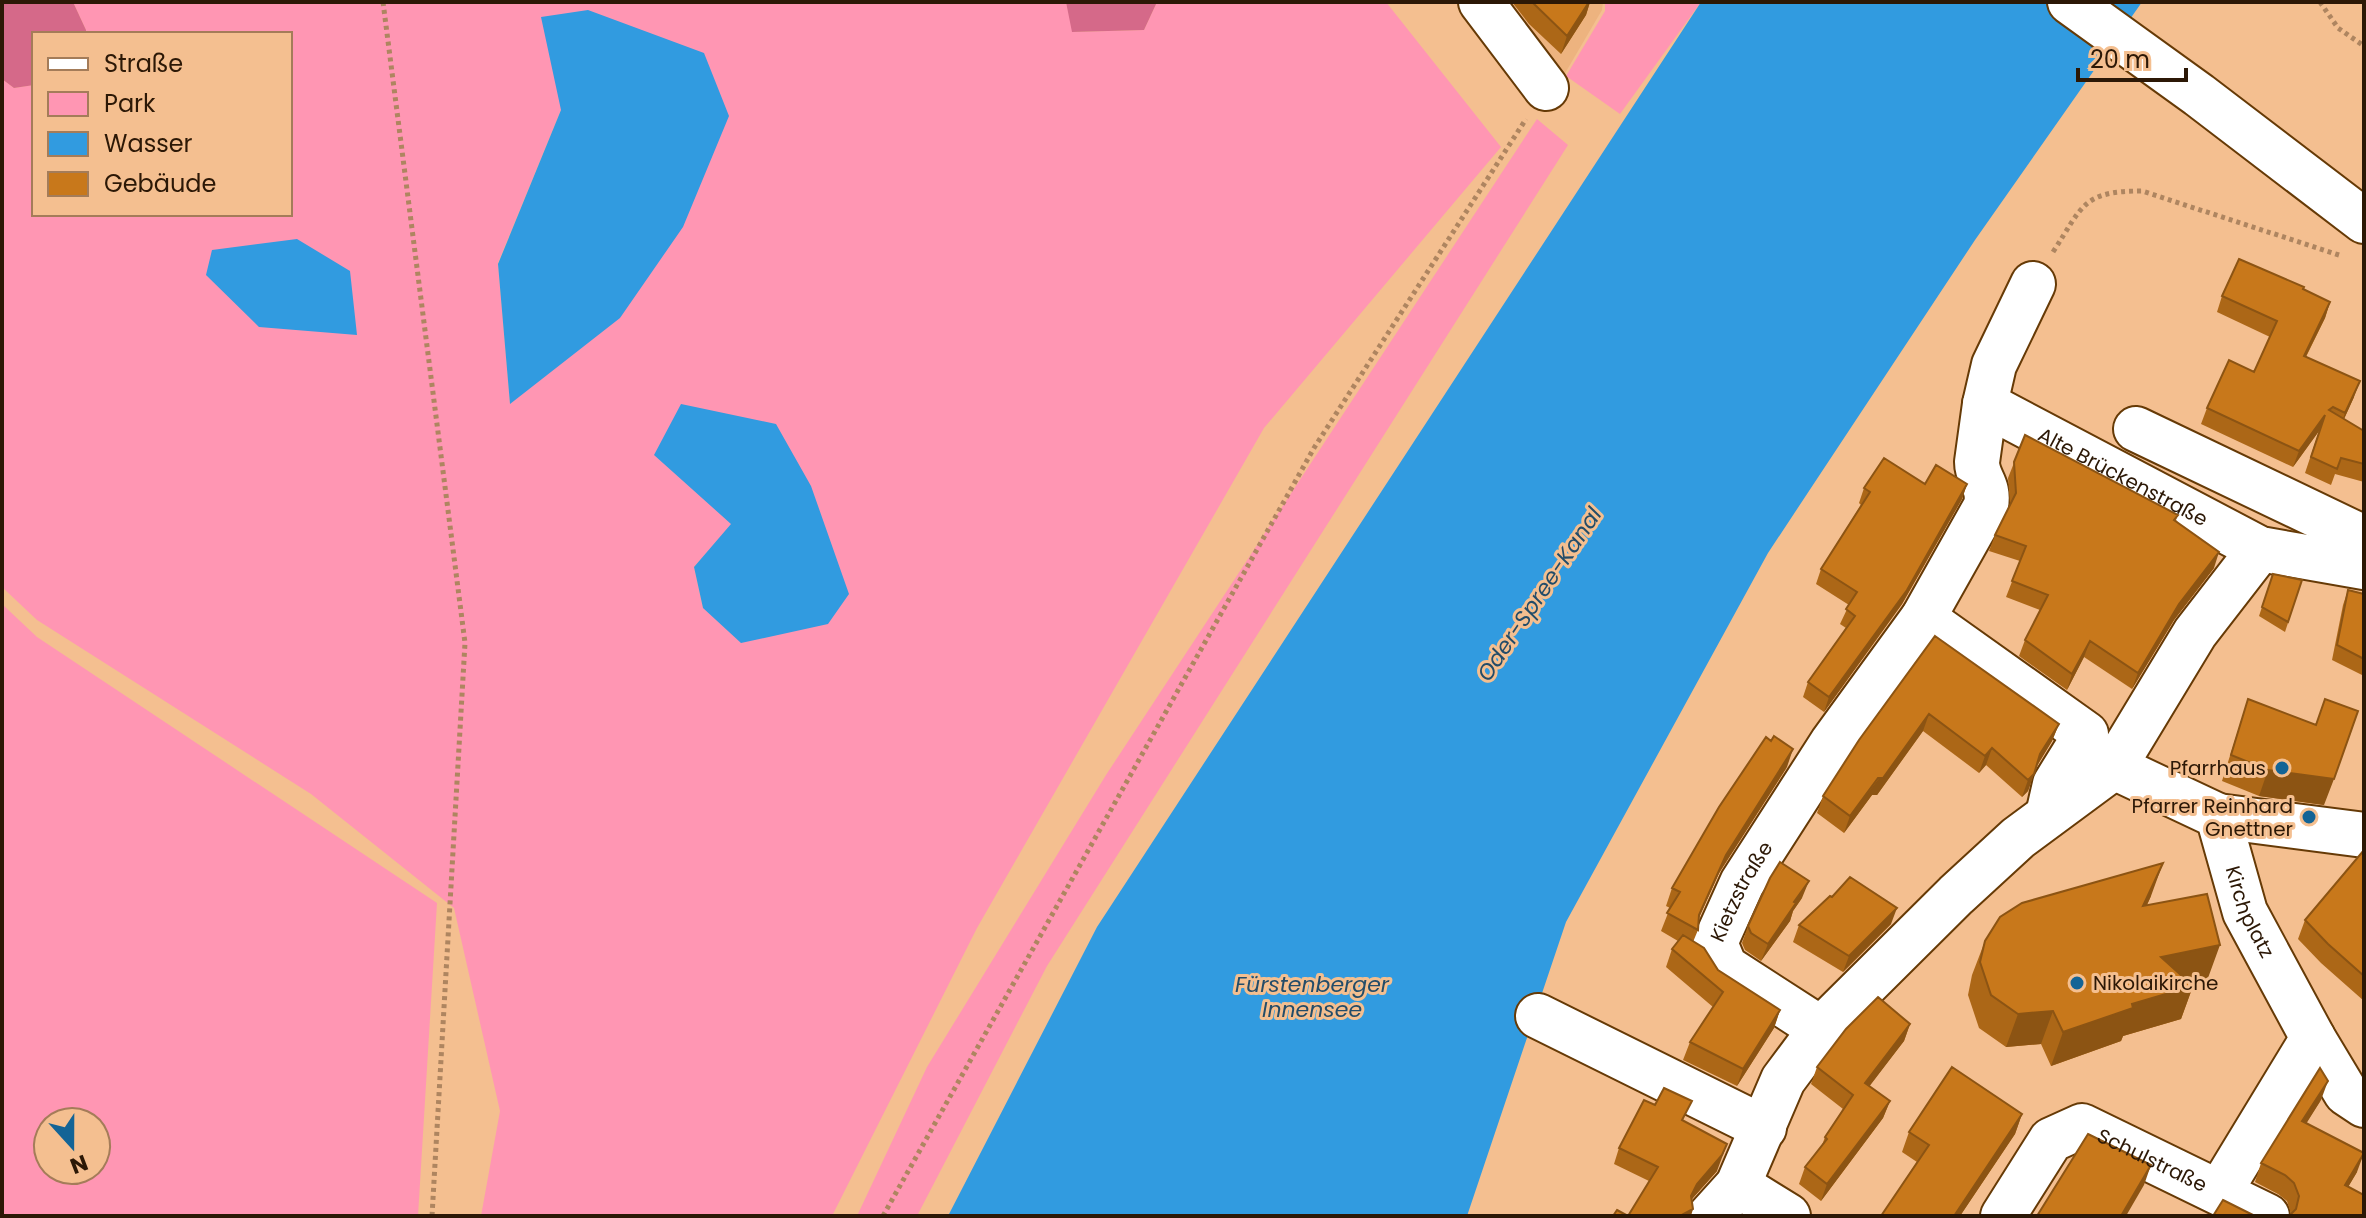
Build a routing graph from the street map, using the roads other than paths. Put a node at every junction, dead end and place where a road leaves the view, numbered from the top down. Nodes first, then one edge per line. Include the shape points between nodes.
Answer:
1 (1481, 2) edge
2 (2070, 2) edge
3 (1546, 88) road end
4 (2364, 221) edge
5 (2033, 284) road end
6 (1985, 404) junction
7 (2136, 429) dead end
8 (2364, 538) edge
9 (2260, 549) junction
10 (2364, 567) edge
11 (1923, 618) junction
12 (2114, 767) junction
13 (2048, 815) junction
14 (2218, 816) junction
15 (2364, 835) edge
16 (1538, 1016) dead end
17 (1821, 1029) junction
18 (2313, 1038) junction
19 (2364, 1105) edge
20 (1764, 1128) junction
21 (2220, 1191) junction
22 (1724, 1200) edge
23 (1788, 1216) edge
24 (2003, 1216) edge
25 (2267, 1216) edge

1 - 3 street
2 - 4 street
5 - 6 street, Kietzstraße via 1994,365
6 - 9 street, Alte Brückenstraße
6 - 11 street, Kietzstraße via 1977,469 1988,492 1986,506
7 - 8 street
9 - 10 street, Alte Brückenstraße
9 - 12 street via 2195,633
11 - 13 street via 2086,734 2055,784
11 - 17 street, Kietzstraße via 1815,769 1742,883 1715,943 1725,967
12 - 13 street
12 - 14 street
13 - 17 street via 1956,895
14 - 15 street
14 - 18 street, Kirchplatz via 2245,912
16 - 20 street
17 - 20 street via 1783,1080
18 - 19 street, Kirchplatz via 2346,1093
18 - 21 street
20 - 22 street
21 - 24 street, Schulstraße via 2082,1126 2051,1140
21 - 25 street, Schulstraße
22 - 23 street

